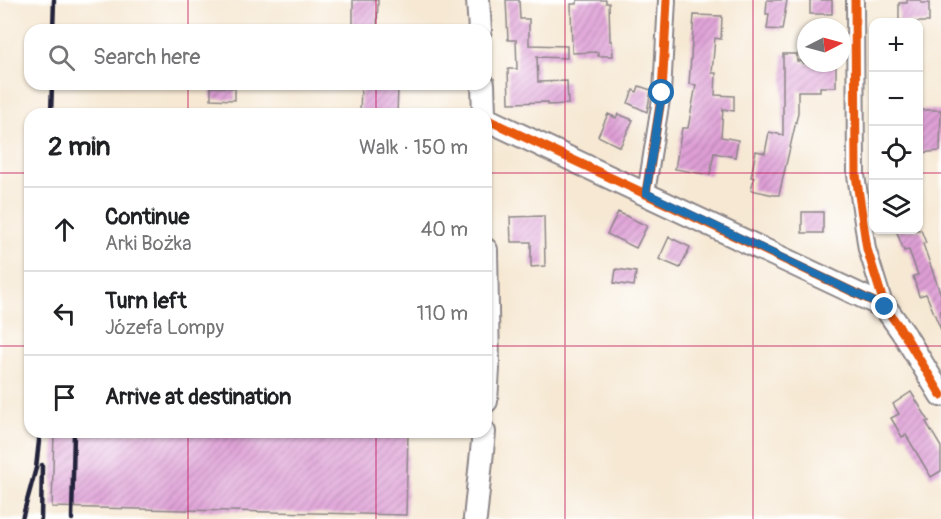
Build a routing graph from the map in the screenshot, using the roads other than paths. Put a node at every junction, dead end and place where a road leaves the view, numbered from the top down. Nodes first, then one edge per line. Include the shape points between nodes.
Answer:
1 (478, 0) edge
2 (667, 0) edge
3 (855, 0) edge
4 (480, 24) edge
5 (483, 90) edge
6 (484, 108) edge
7 (492, 122) edge
8 (646, 193) junction
9 (885, 307) junction
10 (941, 396) edge
11 (483, 438) edge
12 (475, 519) edge

1 - 4 street
2 - 8 street via 662,93
3 - 9 street via 856,175 867,249
5 - 6 street
7 - 8 street
8 - 9 street
9 - 10 street
11 - 12 street

